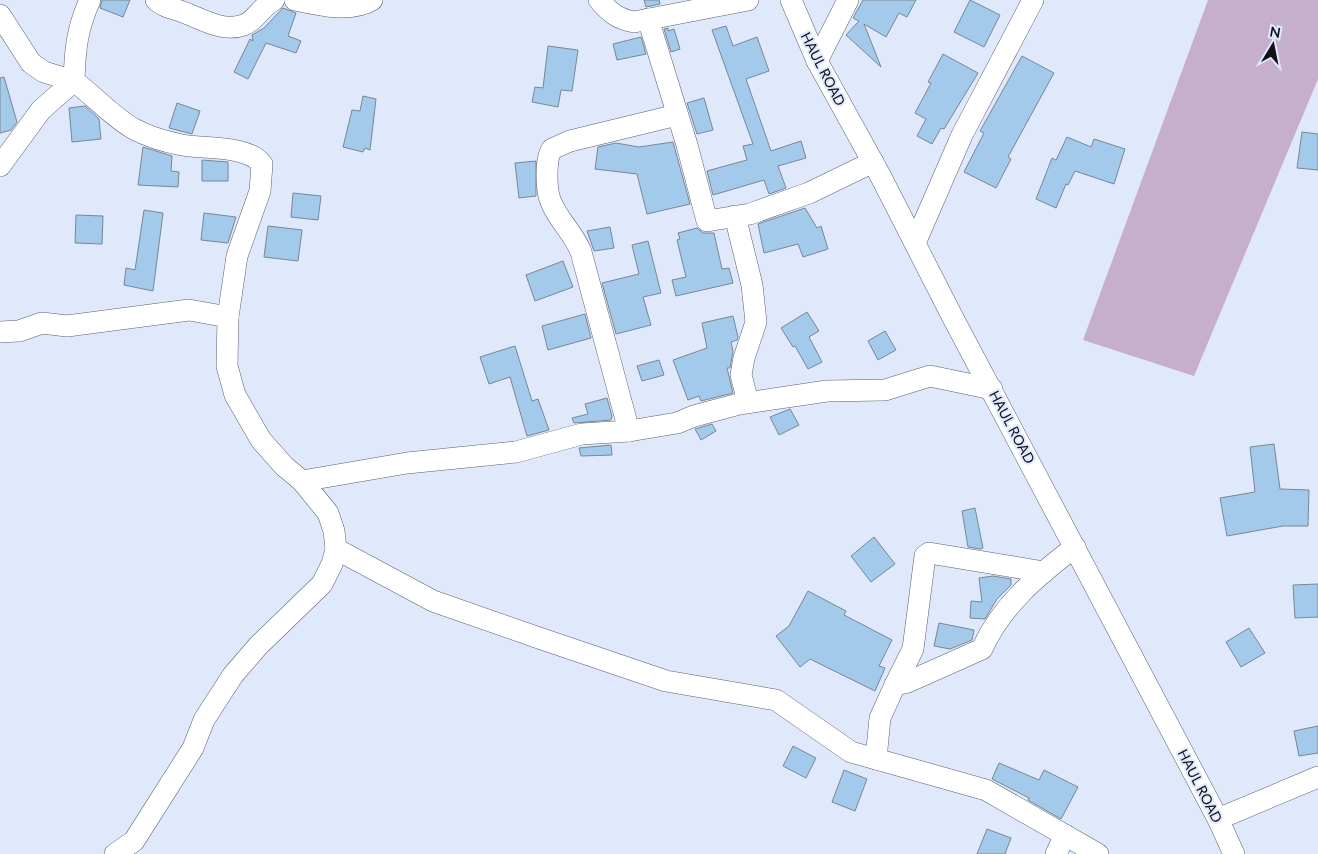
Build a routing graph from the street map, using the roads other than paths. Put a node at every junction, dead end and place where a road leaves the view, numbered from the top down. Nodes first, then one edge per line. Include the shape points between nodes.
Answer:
1 (90, 0) edge
2 (156, 0) edge
3 (274, 0) edge
4 (295, 0) edge
5 (372, 0) edge
6 (600, 0) edge
7 (748, 0) edge
8 (791, 0) edge
9 (848, 0) edge
10 (1033, 0) edge
11 (0, 15) edge
12 (648, 19) junction
13 (817, 61) junction
14 (74, 81) junction
15 (677, 115) junction
16 (873, 162) junction
17 (0, 166) edge
18 (736, 216) junction
19 (915, 243) junction
20 (228, 318) junction
21 (0, 332) edge
22 (992, 389) junction
23 (748, 402) junction
24 (629, 431) junction
25 (302, 481) junction
26 (1075, 547) junction
27 (336, 549) junction
28 (1044, 572) junction
29 (895, 685) junction
30 (876, 759) junction
31 (1318, 777) edge
32 (1218, 819) junction
33 (1065, 835) junction
34 (115, 854) edge
35 (1056, 854) edge
36 (1098, 854) edge
37 (1234, 854) edge

1 - 14 street via 75,44
2 - 3 street via 160,5 211,25 230,28 246,25 265,4
4 - 5 street via 320,6 344,6 366,4
6 - 12 street via 621,20
7 - 12 street
8 - 13 street, HAUL ROAD
9 - 13 street
10 - 19 street via 962,135
11 - 14 street via 31,63 44,72
12 - 15 street
13 - 16 street, HAUL ROAD
14 - 17 street via 41,110
14 - 20 street via 134,130 182,145 243,153 258,158 262,164 260,191 237,256
15 - 18 street via 707,221
15 - 24 street via 570,141 552,150 546,162 551,202 575,236 581,252
16 - 18 street via 809,193
16 - 19 street, HAUL ROAD
18 - 23 street via 752,285 756,322 741,375
19 - 22 street, HAUL ROAD
20 - 21 street via 189,310 67,326 42,323 19,331
20 - 25 street via 227,366 235,395 261,440
22 - 23 street via 930,376 884,390 827,391
22 - 26 street, HAUL ROAD
23 - 24 street via 677,423
24 - 25 street via 582,434 516,452 407,463
25 - 27 street via 328,513
26 - 28 street
26 - 32 street, HAUL ROAD
27 - 30 street via 433,601 533,636 666,681 776,700 851,752
27 - 34 street via 322,584 233,675 204,720 193,748 134,841
28 - 29 street via 1006,609 982,649
28 - 29 street via 929,553 925,556 913,649
29 - 30 street via 880,718
30 - 33 street via 986,790
31 - 32 street
32 - 37 street, HAUL ROAD
33 - 35 street
33 - 36 street

